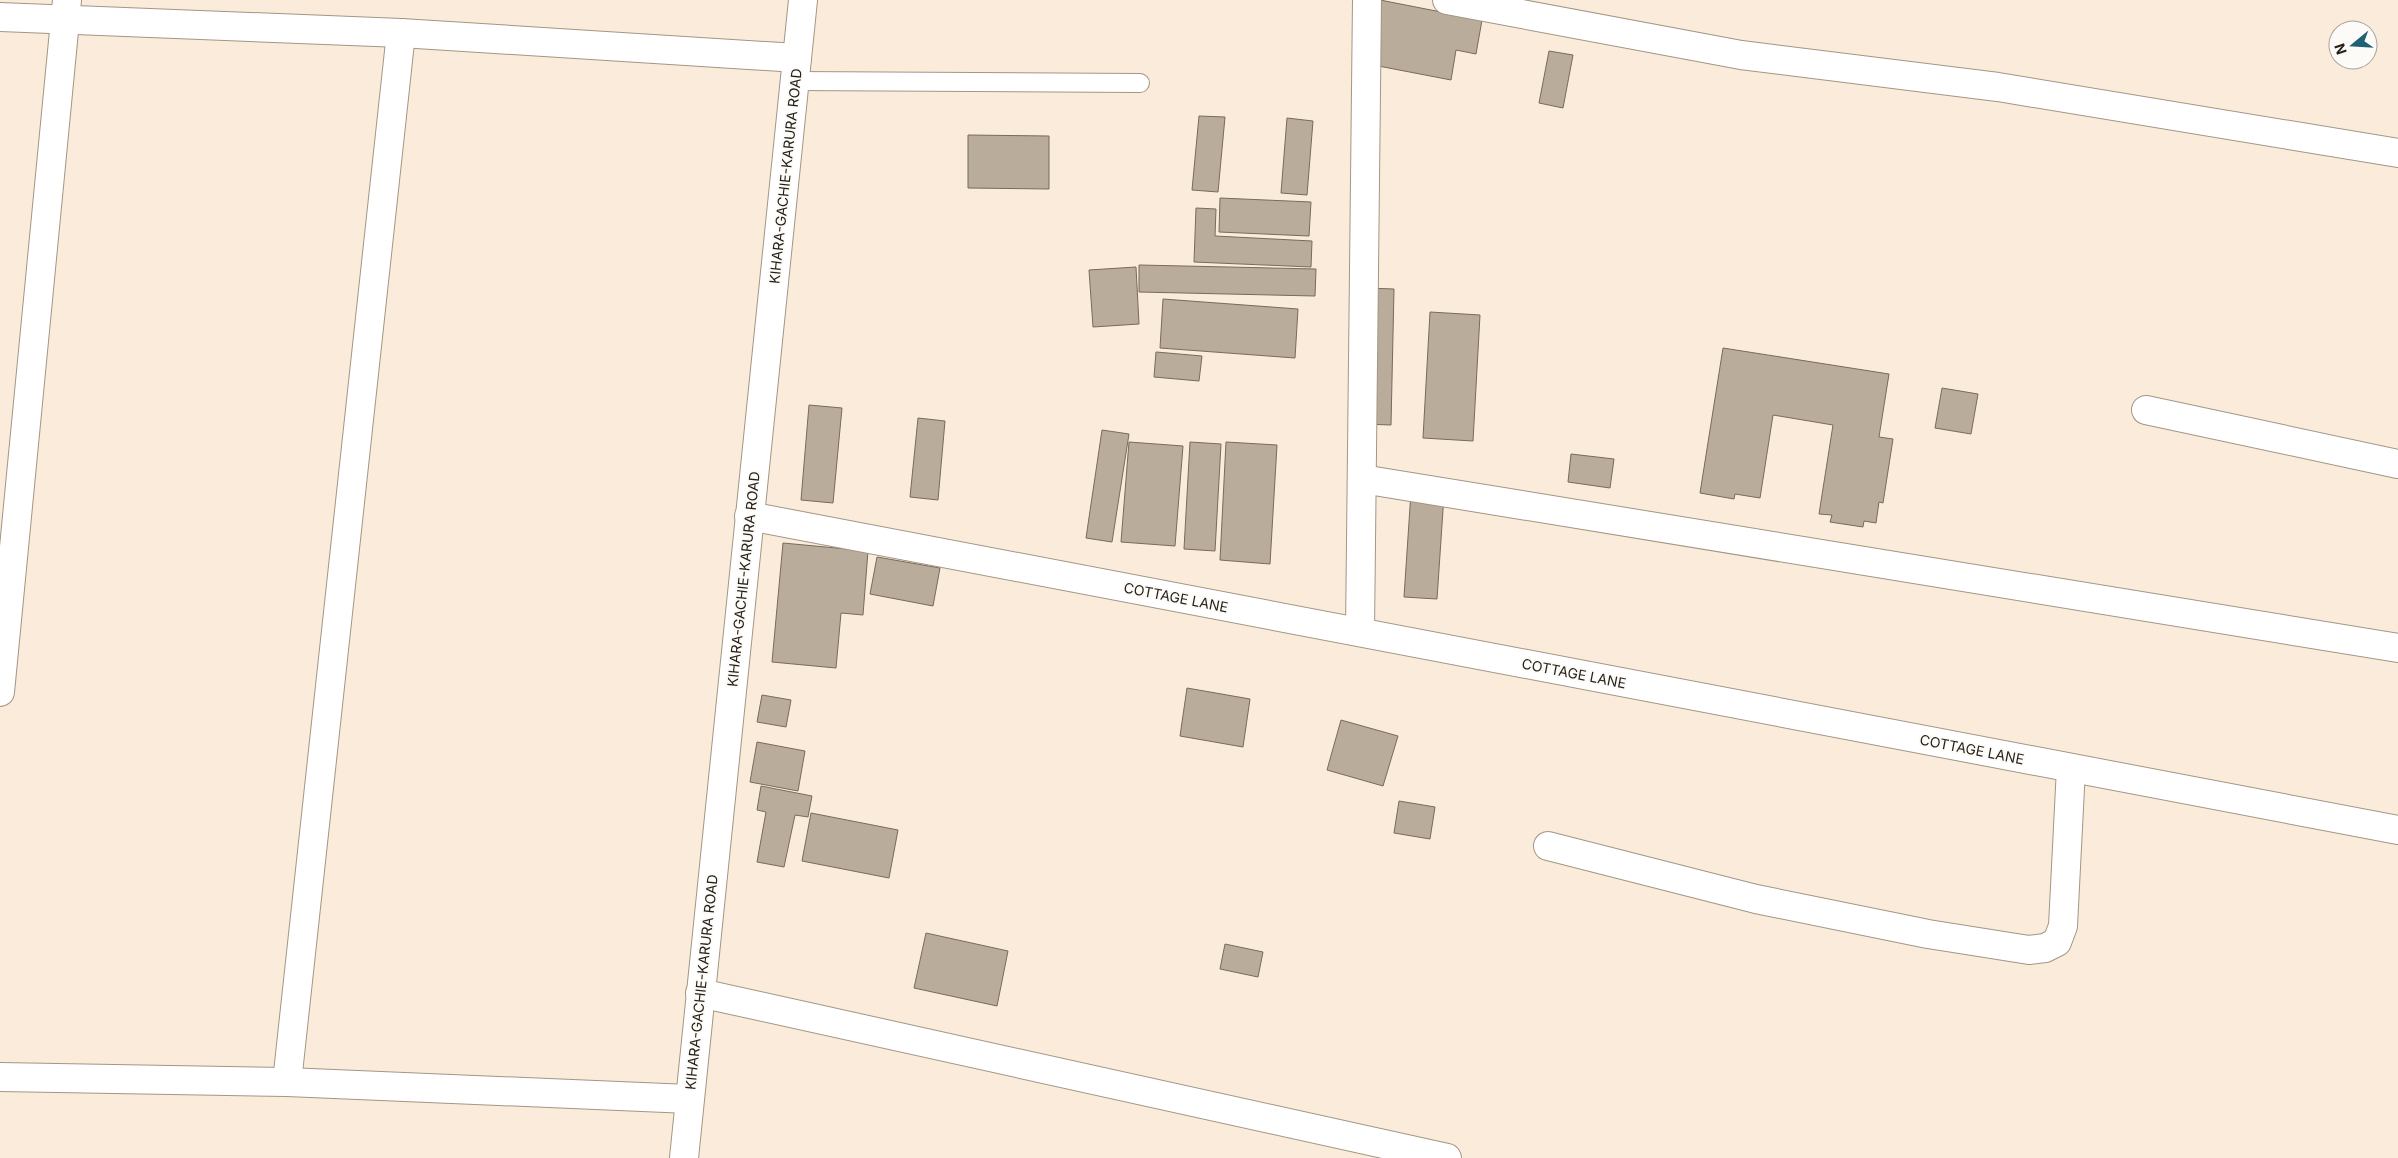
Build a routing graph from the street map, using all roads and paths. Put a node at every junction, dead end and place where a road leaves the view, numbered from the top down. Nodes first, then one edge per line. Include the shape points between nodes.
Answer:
1 (802, 0) edge
2 (1367, 0) edge
3 (1447, 0) edge
4 (66, 10) edge
5 (0, 17) edge
6 (401, 33) junction
7 (796, 69) junction
8 (1140, 83) dead end
9 (2398, 153) edge
10 (2146, 410) dead end
11 (2398, 464) edge
12 (1362, 479) junction
13 (749, 516) junction
14 (1360, 632) junction
15 (2398, 648) edge
16 (0, 692) edge
17 (2071, 768) junction
18 (2398, 830) edge
19 (1548, 846) dead end
20 (700, 993) junction
21 (0, 1077) edge
22 (288, 1082) junction
23 (689, 1099) junction
24 (684, 1158) edge
25 (1447, 1158) edge

1 - 7 street, KIHARA-GACHIE-KARURA ROAD
2 - 12 street
3 - 9 street via 1741,55 1998,87
4 - 5 street
4 - 6 street
4 - 16 street
6 - 7 street
6 - 22 street
7 - 8 lane
7 - 13 street, KIHARA-GACHIE-KARURA ROAD
10 - 11 street
12 - 14 street
12 - 15 street
13 - 14 street, COTTAGE LANE
13 - 20 street, KIHARA-GACHIE-KARURA ROAD
14 - 17 street, COTTAGE LANE
17 - 18 street, COTTAGE LANE
17 - 19 street via 2063,926 2057,942 2045,948 2029,950 1928,934 1765,901
20 - 23 street, KIHARA-GACHIE-KARURA ROAD
20 - 25 street
21 - 22 street
22 - 23 street
23 - 24 street, KIHARA-GACHIE-KARURA ROAD

